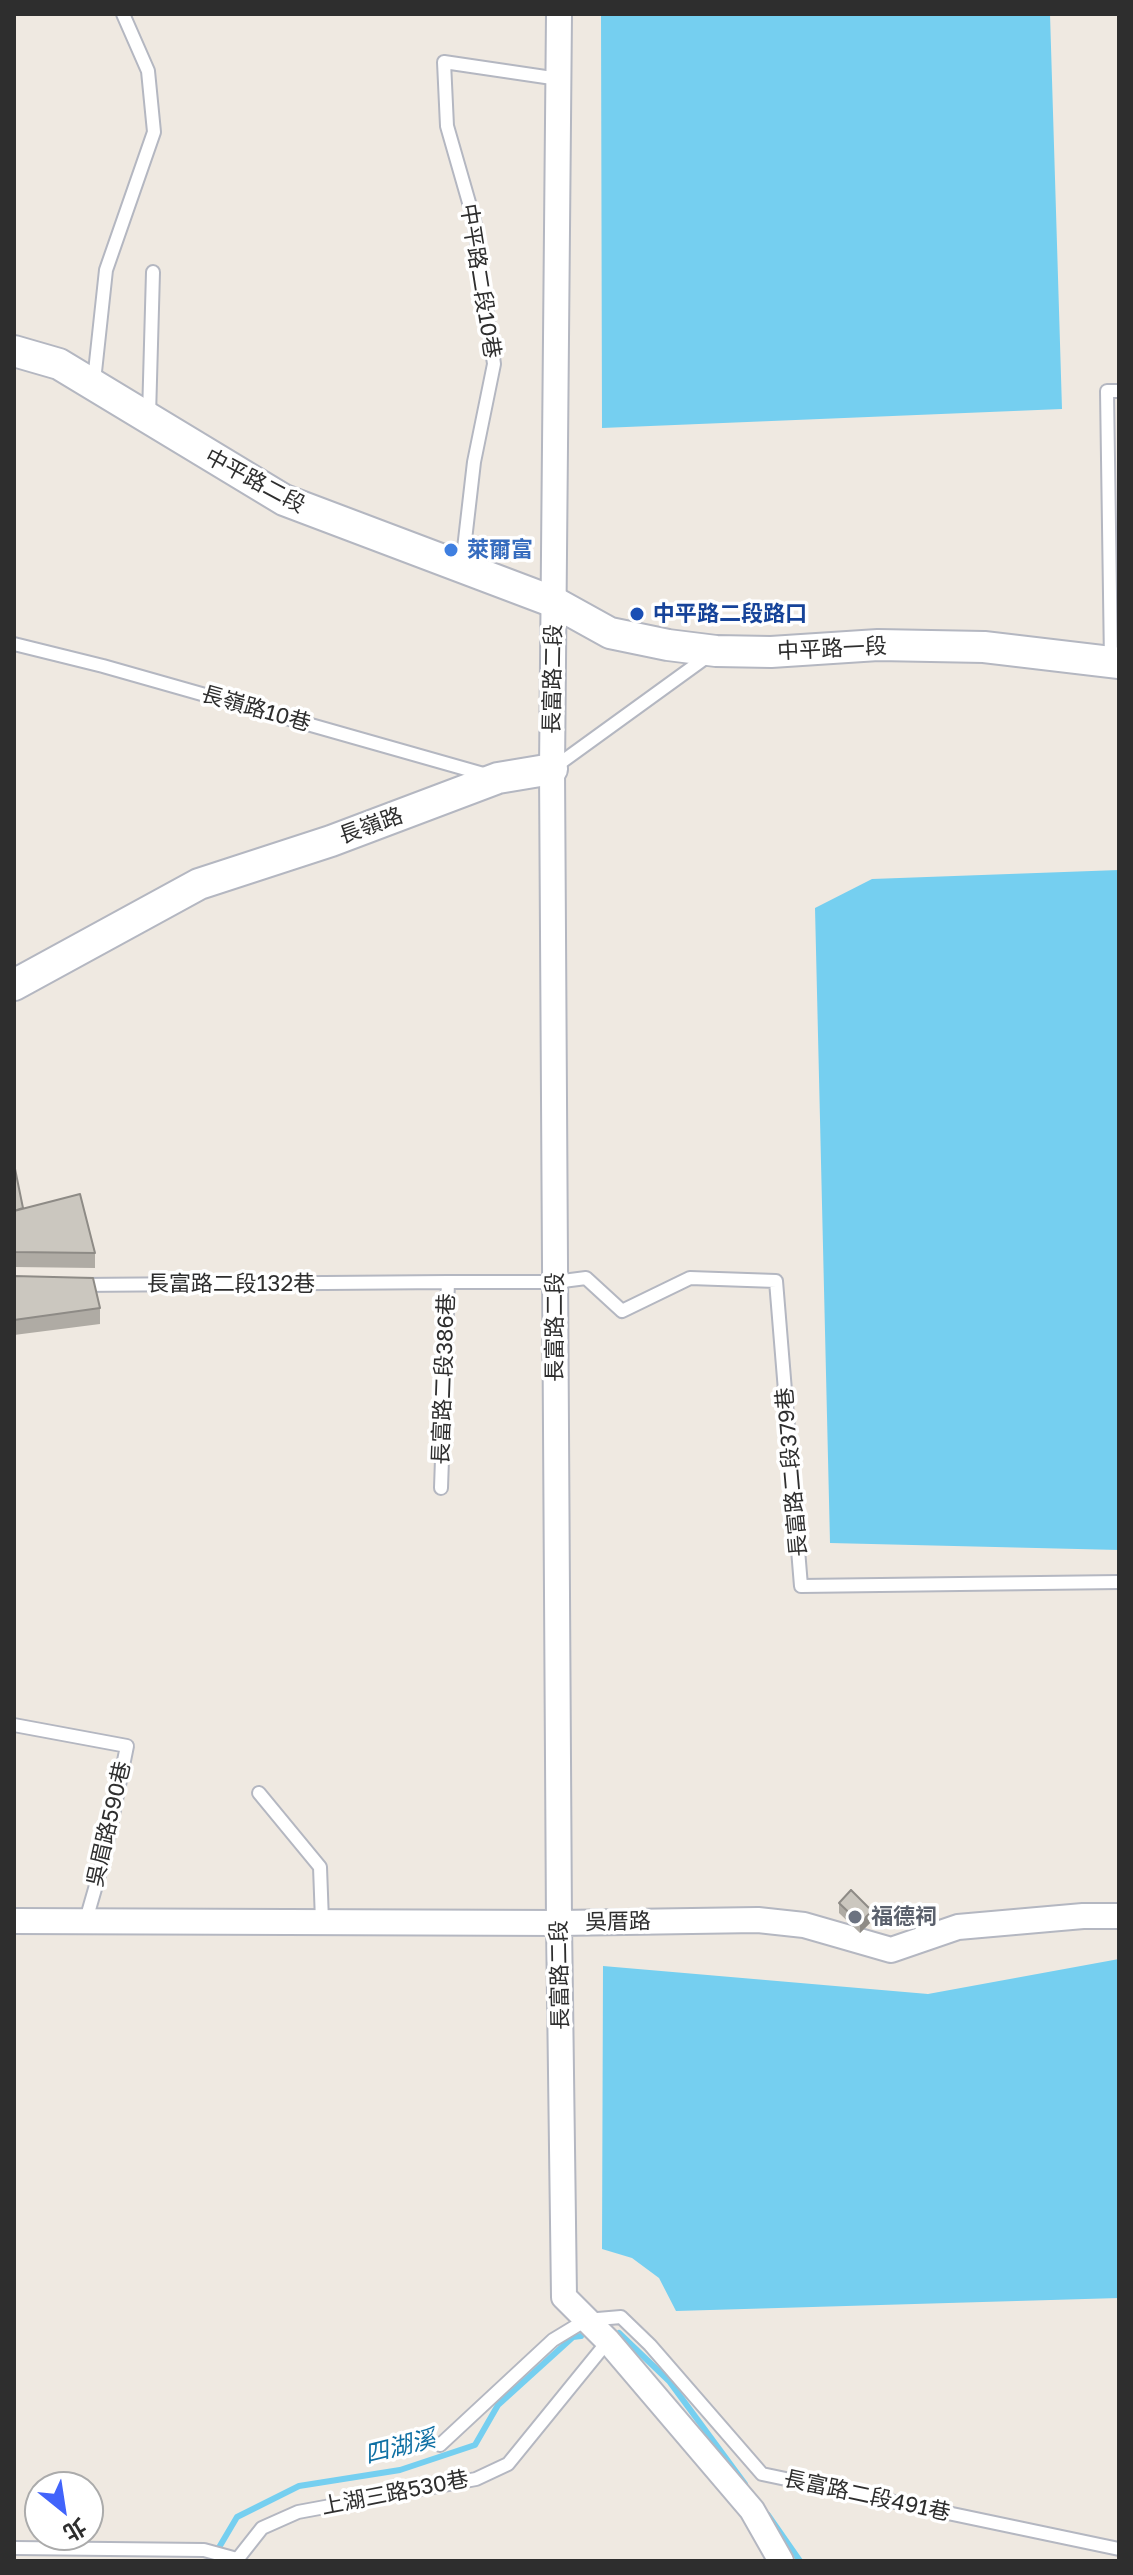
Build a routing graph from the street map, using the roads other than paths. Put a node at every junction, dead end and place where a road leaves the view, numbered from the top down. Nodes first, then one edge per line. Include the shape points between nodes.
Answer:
1 (123, 14) edge
2 (559, 14) edge
3 (559, 79) junction
4 (153, 272) dead end
5 (14, 351) edge
6 (93, 384) junction
7 (1119, 391) edge
8 (149, 419) junction
9 (462, 568) junction
10 (554, 602) junction
11 (14, 644) edge
12 (716, 651) junction
13 (1115, 662) edge
14 (552, 769) junction
15 (498, 778) junction
16 (14, 985) edge
17 (448, 1282) junction
18 (555, 1282) junction
19 (60, 1285) edge
20 (441, 1488) dead end
21 (1119, 1582) edge
22 (14, 1725) edge
23 (259, 1793) dead end
24 (1119, 1916) edge
25 (86, 1920) junction
26 (14, 1921) edge
27 (322, 1921) junction
28 (559, 1923) junction
29 (586, 2320) junction
30 (608, 2341) junction
31 (440, 2445) dead end
32 (14, 2548) edge
33 (1119, 2549) edge
34 (237, 2560) edge
35 (781, 2561) edge

1 - 6 lane via 148,71 154,132 106,270
2 - 3 street, 長富路二段
3 - 9 lane, 中平路二段10巷 via 444,62 447,126 474,220 494,364 474,462
3 - 10 street, 長富路二段
4 - 8 lane
5 - 6 street, 中平路二段 via 59,364
6 - 8 street, 中平路二段
7 - 13 lane via 1107,391
8 - 9 street, 中平路二段 via 284,500
9 - 10 street, 中平路二段
10 - 12 street, 中平路一段 via 610,633
10 - 14 street, 長富路二段
11 - 15 lane, 長嶺路10巷
12 - 13 street, 中平路一段 via 984,647
12 - 14 lane, 長嶺路
14 - 15 street, 長嶺路
14 - 18 street, 長富路二段
15 - 16 street, 長嶺路 via 199,884
17 - 18 lane, 長富路二段386巷
17 - 19 lane, 長富路二段132巷
17 - 20 lane, 長富路二段386巷
18 - 21 lane, 長富路二段379巷 via 586,1278 622,1311 690,1278 776,1281 801,1586
18 - 28 street, 長富路二段
22 - 25 lane, 吳眉路590巷 via 127,1746
23 - 27 lane via 320,1867
24 - 28 street, 吳厝路 via 958,1927 891,1950 804,1925 758,1920
25 - 26 street, 吳厝路
25 - 27 street, 吳厝路
27 - 28 street, 吳厝路
28 - 29 street, 長富路二段 via 564,2297
29 - 30 street, 長富路二段
29 - 31 lane via 553,2340
29 - 33 lane, 長富路二段491巷 via 621,2317 762,2474
30 - 34 lane, 上湖三路530巷 via 508,2464 476,2479 298,2512 262,2528
30 - 35 street, 長富路二段 via 752,2510
32 - 34 lane via 204,2550

